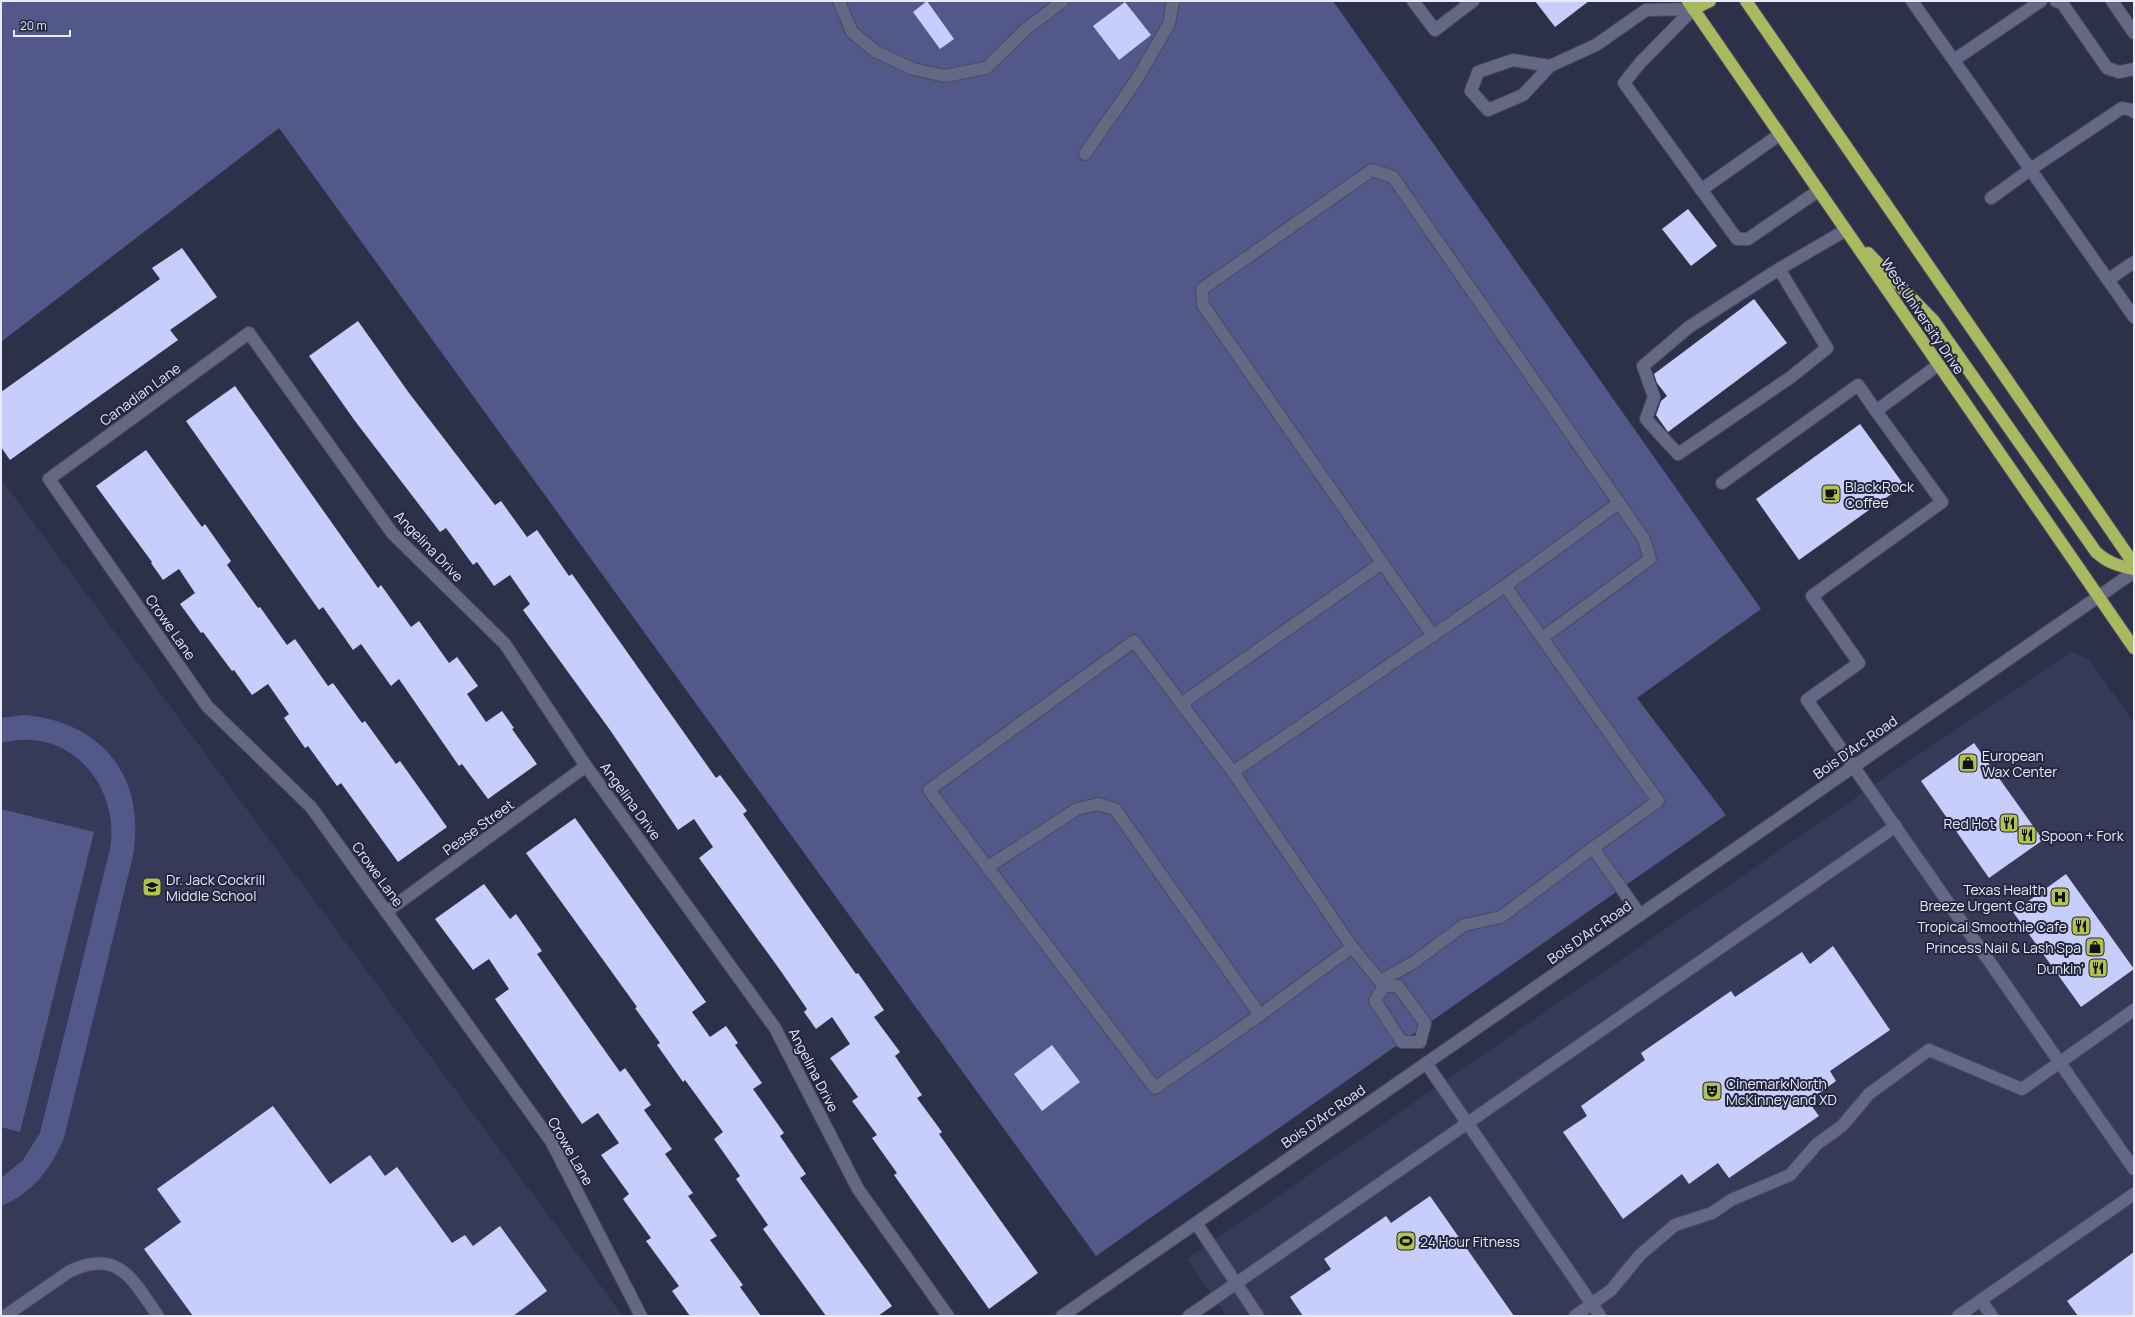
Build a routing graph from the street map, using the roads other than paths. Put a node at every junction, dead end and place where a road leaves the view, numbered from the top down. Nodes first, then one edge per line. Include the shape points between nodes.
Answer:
1 (839, 1) edge
2 (1063, 1) edge
3 (1173, 1) edge
4 (1413, 1) edge
5 (1473, 1) edge
6 (1710, 1) edge
7 (1746, 1) edge
8 (1912, 1) edge
9 (2041, 1) edge
10 (2056, 1) edge
11 (2112, 1) edge
12 (1690, 5) edge
13 (2134, 33) edge
14 (1954, 60) junction
15 (1550, 66) junction
16 (2134, 69) edge
17 (2134, 112) edge
18 (1779, 135) junction
19 (1085, 154) dead end
20 (2031, 169) junction
21 (1702, 190) junction
22 (1818, 191) junction
23 (1991, 198) dead end
24 (1846, 230) junction
25 (2134, 262) edge
26 (1779, 269) junction
27 (2108, 280) junction
28 (2134, 317) edge
29 (250, 333) joint
30 (1938, 365) junction
31 (1876, 411) junction
32 (49, 479) joint
33 (1722, 483) dead end
34 (1619, 503) junction
35 (1382, 563) junction
36 (2134, 564) edge
37 (2134, 569) edge
38 (2134, 572) edge
39 (1505, 586) junction
40 (2098, 597) junction
41 (1433, 636) junction
42 (1542, 638) junction
43 (2134, 648) edge
44 (1181, 704) junction
45 (586, 766) junction
46 (1854, 766) junction
47 (1233, 772) junction
48 (1896, 826) junction
49 (1593, 848) junction
50 (988, 868) junction
51 (386, 912) junction
52 (1640, 915) junction
53 (1352, 946) junction
54 (1382, 983) junction
55 (2134, 1010) edge
56 (1260, 1015) junction
57 (1420, 1042) junction
58 (1429, 1061) junction
59 (2060, 1063) junction
60 (1468, 1124) junction
61 (2134, 1169) edge
62 (2134, 1194) edge
63 (1196, 1223) junction
64 (1235, 1284) junction
65 (1982, 1301) junction
66 (1592, 1304) junction
67 (5, 1316) edge
68 (158, 1316) edge
69 (641, 1316) edge
70 (948, 1316) edge
71 (1062, 1316) edge
72 (1189, 1316) edge
73 (1258, 1316) edge
74 (1575, 1316) edge
75 (1600, 1316) edge
76 (1958, 1316) edge
77 (1992, 1316) edge

1 - 2 street via 852,32 875,51 913,69 945,76 986,68 1026,29
3 - 19 street via 1169,24 1137,79
4 - 5 street via 1435,30
6 - 12 highway
7 - 36 highway
8 - 14 street
9 - 14 street
10 - 16 street via 2062,3 2107,68 2119,72
11 - 13 street
12 - 15 street via 1646,10 1596,45
12 - 18 highway, West University Drive
12 - 21 street via 1624,83
14 - 20 street
15 - 15 street via 1514,60 1478,72 1471,91 1488,110 1522,95
17 - 20 street via 2122,108
18 - 21 street
18 - 22 highway, West University Drive
20 - 23 street
20 - 27 street
21 - 22 street via 1737,239 1748,239
22 - 24 highway, West University Drive
24 - 26 street
24 - 30 highway, West University Drive
24 - 37 highway via 1934,321 2096,552 2114,564
25 - 27 street
26 - 26 street via 1689,327 1643,366 1654,398 1646,420 1678,454 1791,377 1827,348
27 - 28 street
29 - 32 street, Canadian Lane
29 - 45 street, Angelina Drive via 392,533 506,644
30 - 31 street
30 - 40 highway, West University Drive
31 - 33 street via 1858,385
31 - 46 street via 1942,502 1812,596 1859,663 1807,700
32 - 51 street, Crowe Lane via 207,706 311,807
34 - 35 street via 1393,177 1372,170 1202,289 1203,305
34 - 39 street
34 - 42 street via 1644,539 1650,559
35 - 41 street
35 - 44 street
38 - 40 street, Bois D'Arc Road
39 - 41 street
39 - 42 street
40 - 43 highway, West University Drive
40 - 46 street, Bois D'Arc Road
41 - 47 street
42 - 49 street via 1658,801
44 - 47 street
44 - 50 street via 1134,641 929,790
45 - 51 street, Pease Street
45 - 70 street, Angelina Drive via 775,1028 858,1189
46 - 48 street
46 - 52 street, Bois D'Arc Road
47 - 53 street
48 - 59 street
48 - 60 street
49 - 52 street
49 - 54 street via 1501,917 1464,925
50 - 56 street via 1077,809 1098,804 1115,809
50 - 56 street via 1155,1088
51 - 69 street, Crowe Lane via 551,1140
52 - 58 street, Bois D'Arc Road
53 - 54 street
53 - 56 street
54 - 57 street via 1398,986 1424,1023
54 - 57 street via 1375,1001 1402,1042
55 - 59 street
57 - 58 street
58 - 60 street
58 - 63 street, Bois D'Arc Road
59 - 61 street
59 - 66 street via 2022,1089 1929,1050 1869,1094 1842,1126 1817,1144 1790,1175 1731,1200 1712,1213 1675,1226 1640,1255 1611,1290
60 - 64 street
60 - 66 street
62 - 65 street
63 - 64 street
63 - 71 street, Bois D'Arc Road
64 - 72 street
64 - 73 street
65 - 76 street
65 - 77 street
66 - 74 street
66 - 75 street
67 - 68 street via 70,1271 81,1266 99,1264 124,1270

